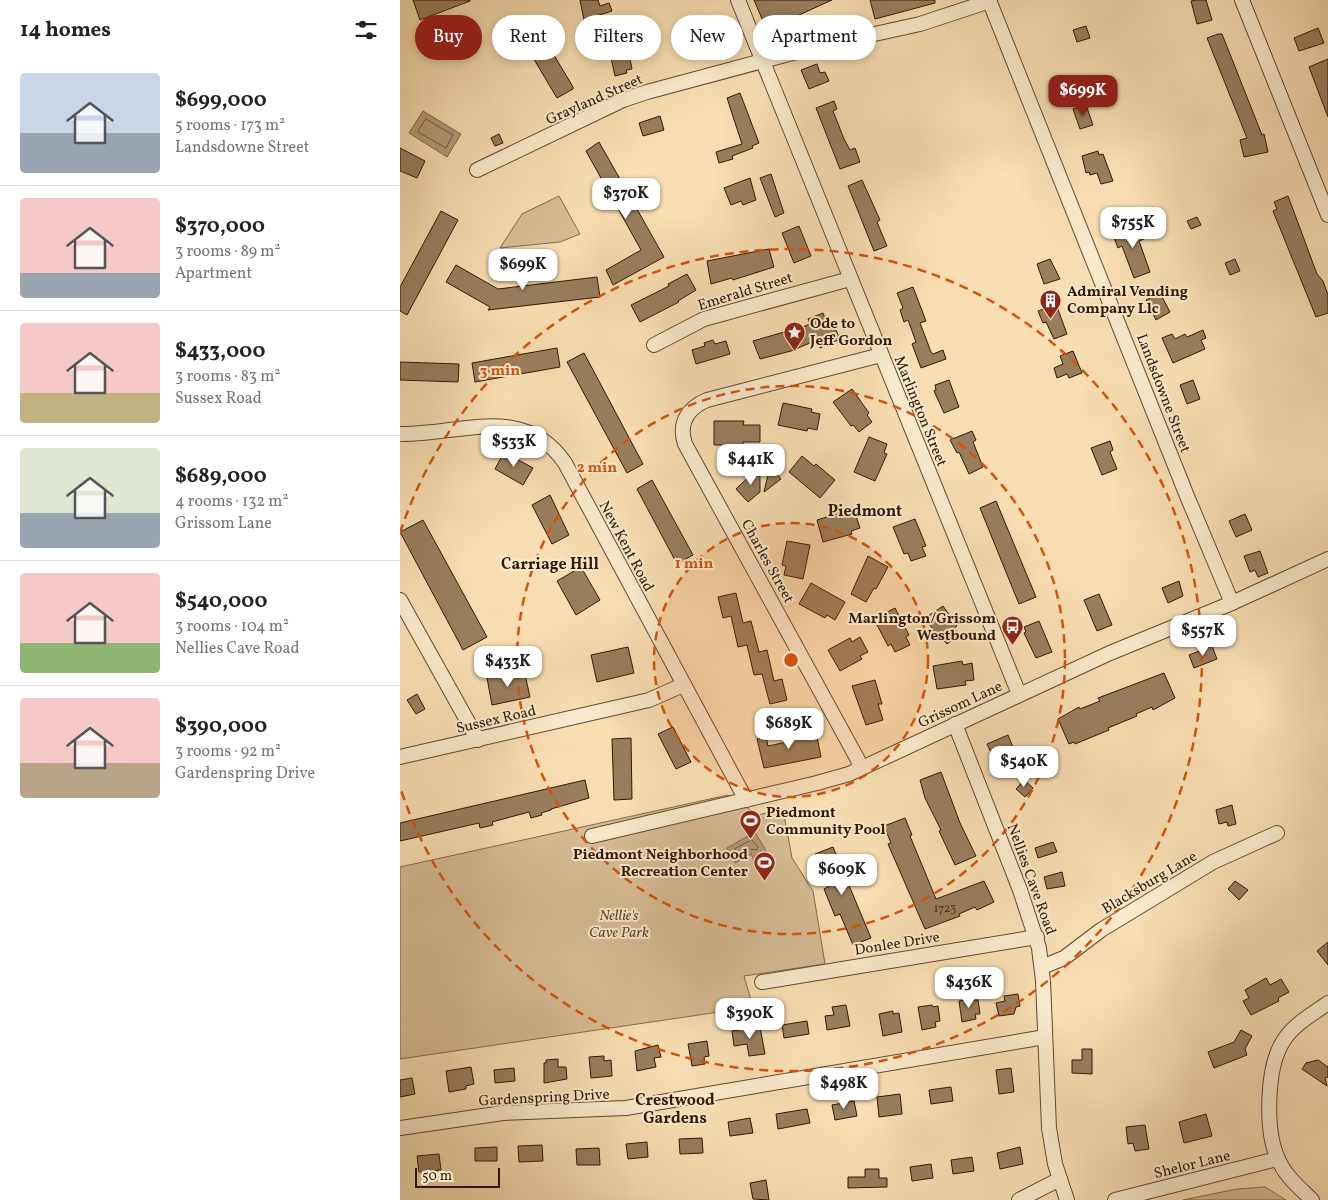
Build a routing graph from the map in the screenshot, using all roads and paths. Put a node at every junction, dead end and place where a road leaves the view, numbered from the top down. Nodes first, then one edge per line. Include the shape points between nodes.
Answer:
1 (738, 0) edge
2 (990, 0) edge
3 (1242, 0) edge
4 (763, 61) junction
5 (477, 170) dead end
6 (1328, 216) edge
7 (850, 279) junction
8 (654, 345) dead end
9 (881, 355) junction
10 (400, 434) edge
11 (1328, 559) edge
12 (400, 600) edge
13 (1232, 603) junction
14 (683, 685) junction
15 (1019, 694) junction
16 (955, 724) junction
17 (478, 740) junction
18 (400, 757) edge
19 (860, 769) junction
20 (746, 800) junction
21 (1276, 833) dead end
22 (592, 836) dead end
23 (1037, 937) junction
24 (1042, 967) junction
25 (762, 982) dead end
26 (1328, 1003) edge
27 (1045, 1037) junction
28 (400, 1128) edge
29 (1277, 1159) junction
30 (1060, 1179) junction
31 (1019, 1200) edge
32 (1067, 1200) edge
33 (1115, 1200) edge
34 (1312, 1200) edge

1 - 4 street, Marlington Street
2 - 4 street, Grayland Street via 920,24
2 - 13 street, Landsdowne Street
3 - 6 street
4 - 5 street, Grayland Street via 623,100
4 - 7 street, Marlington Street
7 - 8 street, Emerald Street via 704,319
7 - 9 street, Marlington Street
9 - 15 street, Marlington Street
9 - 19 street, Charles Street via 708,400 691,409 683,424 685,444 858,760
10 - 14 street, New Kent Road via 497,426 520,429 543,440 565,463
11 - 13 street, Grissom Lane
12 - 17 street
13 - 15 street, Grissom Lane
14 - 17 street, Sussex Road via 650,700
14 - 20 street, New Kent Road
15 - 16 street, Grissom Lane
16 - 19 street, Grissom Lane
16 - 23 street, Nellies Cave Road
17 - 18 street, Sussex Road
19 - 20 street, Grissom Lane via 826,781
20 - 22 street, Grissom Lane
21 - 24 street, Blacksburg Lane via 1213,862 1101,930 1064,958
23 - 24 street, Nellies Cave Road
23 - 25 street, Donlee Drive
24 - 27 street, Nellies Cave Road
26 - 29 street via 1290,1032 1276,1055 1270,1124
27 - 28 street, Gardenspring Drive via 626,1108 503,1113
27 - 30 street, Nellies Cave Road via 1049,1128
29 - 33 street, Shelor Lane
29 - 34 street via 1286,1174
30 - 31 street
30 - 32 street, Nellies Cave Road

